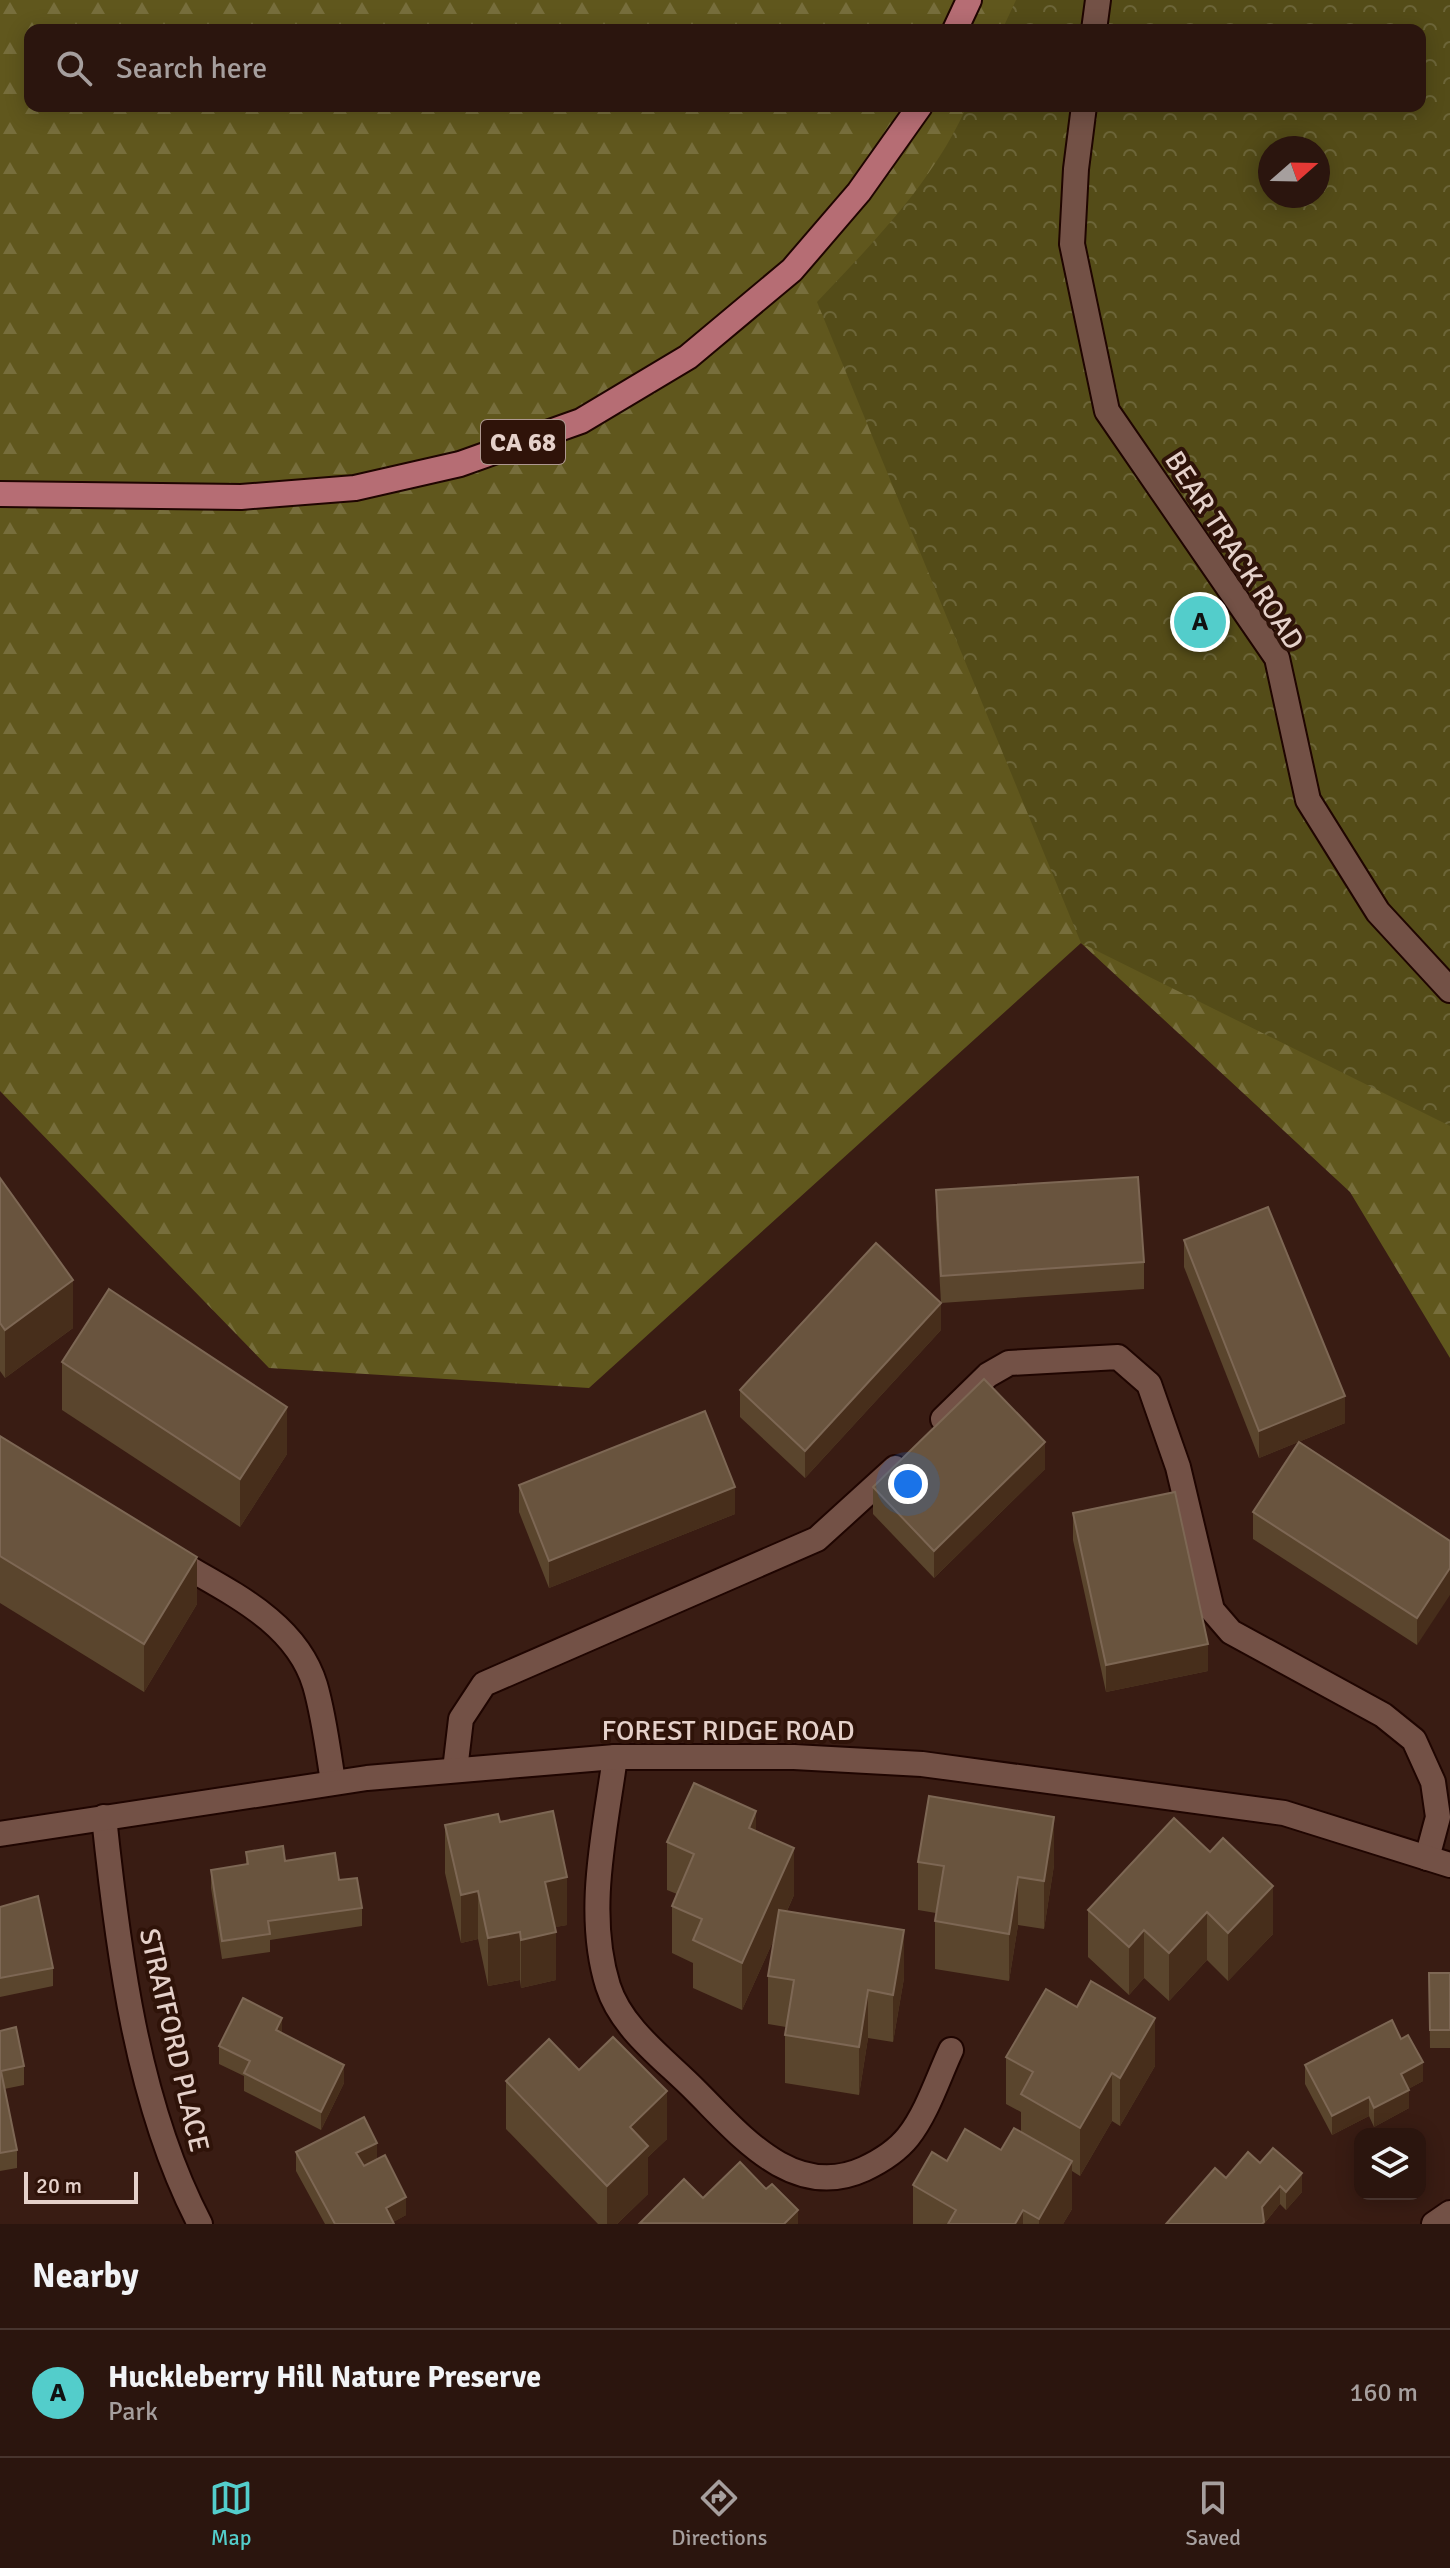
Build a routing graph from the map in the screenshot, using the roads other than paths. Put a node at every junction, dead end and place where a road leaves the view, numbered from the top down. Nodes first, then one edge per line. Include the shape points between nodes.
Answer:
1 (969, 0) edge
2 (1098, 0) edge
3 (958, 24) edge
4 (1095, 24) edge
5 (916, 112) edge
6 (1083, 112) edge
7 (0, 494) edge
8 (1450, 990) edge
9 (144, 1541) edge
10 (615, 1757) junction
11 (455, 1770) junction
12 (333, 1782) junction
13 (104, 1817) junction
14 (0, 1834) edge
15 (1438, 1862) edge
16 (951, 2050) dead end
17 (1450, 2213) edge
18 (200, 2224) edge
19 (1434, 2224) edge

1 - 3 main road
2 - 4 street
5 - 7 main road, CA 68 via 859,192 792,270 688,357 581,421 460,464 355,488 241,497
6 - 8 street, BEAR TRACK ROAD via 1072,244 1107,411 1277,658 1308,800 1378,912
9 - 12 street via 283,1630 314,1683
10 - 11 street, FOREST RIDGE ROAD
10 - 15 street, FOREST RIDGE ROAD via 794,1757 922,1764 1284,1813
10 - 16 street via 597,1923 608,1988 639,2036 745,2140 800,2175 854,2174 885,2158 909,2135
11 - 12 street, FOREST RIDGE ROAD
11 - 15 street via 461,1719 484,1684 817,1539 988,1375 1009,1363 1118,1357 1149,1384 1178,1467 1212,1610 1231,1632 1383,1715 1414,1740 1433,1782
12 - 13 street, FOREST RIDGE ROAD
13 - 14 street, FOREST RIDGE ROAD
13 - 18 street, STRATFORD PLACE via 132,2012 181,2188
17 - 19 street

